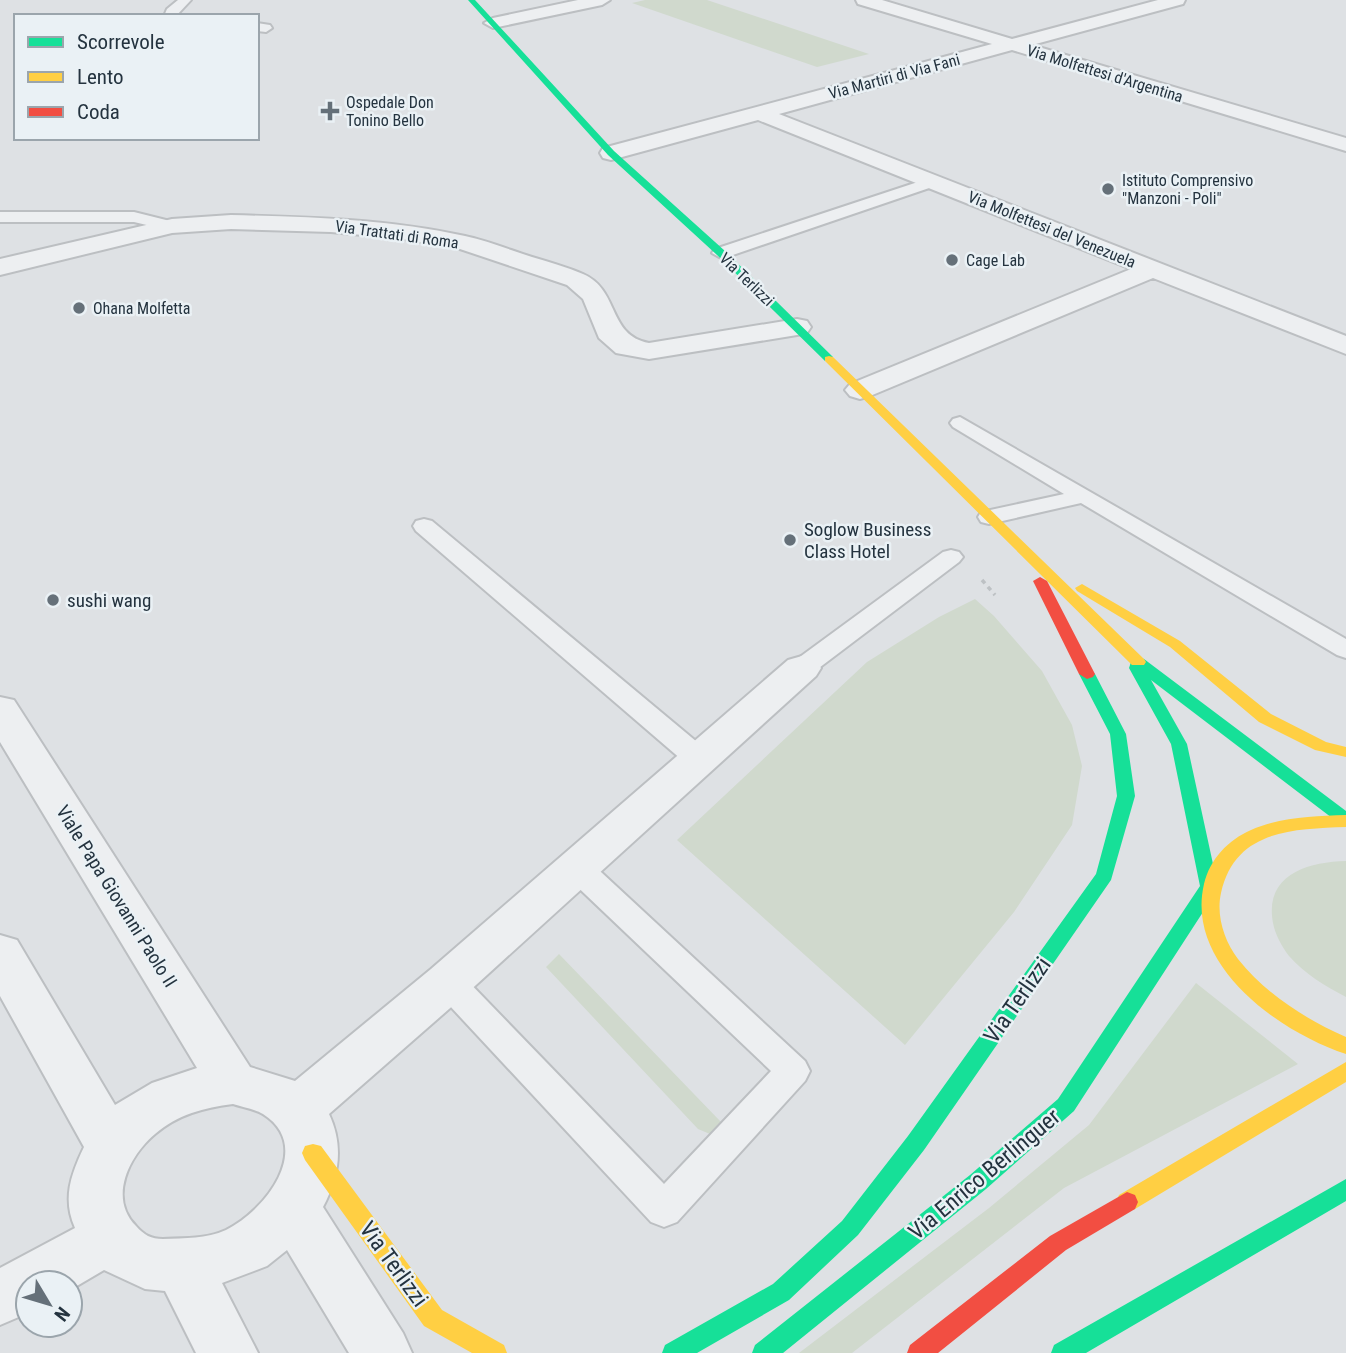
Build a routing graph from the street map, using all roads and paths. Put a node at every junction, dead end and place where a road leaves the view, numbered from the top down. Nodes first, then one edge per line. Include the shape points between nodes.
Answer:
1 (185, 0) edge
2 (471, 0) edge
3 (602, 0) edge
4 (864, 0) edge
5 (1177, 0) edge
6 (170, 14) edge
7 (492, 23) junction
8 (1012, 44) junction
9 (758, 113) junction
10 (1346, 145) edge
11 (611, 153) junction
12 (933, 182) junction
13 (0, 217) edge
14 (172, 226) junction
15 (721, 253) junction
16 (0, 267) edge
17 (1154, 270) junction
18 (797, 327) junction
19 (1346, 346) edge
20 (860, 390) junction
21 (960, 423) dead end
22 (1084, 496) junction
23 (989, 517) junction
24 (424, 526) dead end
25 (1027, 554) junction
26 (951, 556) dead end
27 (1346, 650) edge
28 (1131, 657) junction
29 (802, 668) joint
30 (0, 709) edge
31 (1346, 752) edge
32 (699, 760) junction
33 (1346, 820) edge
34 (577, 868) junction
35 (1209, 887) junction
36 (0, 953) edge
37 (448, 982) junction
38 (1346, 1046) edge
39 (1346, 1071) edge
40 (233, 1083) junction
41 (305, 1131) junction
42 (111, 1146) junction
43 (1346, 1189) edge
44 (293, 1209) junction
45 (108, 1240) junction
46 (183, 1267) junction
47 (54, 1269) edge
48 (228, 1353) edge
49 (382, 1353) edge
50 (495, 1353) edge
51 (674, 1353) edge
52 (764, 1353) edge
53 (919, 1353) edge
54 (1063, 1353) edge

1 - 6 lane
2 - 7 main road, Via Terlizzi
3 - 7 street
4 - 8 street, Via Molfettesi d'Argentina
5 - 8 street, Via Martiri di Via Fani
7 - 11 main road, Via Terlizzi
8 - 9 street, Via Martiri di Via Fani
8 - 10 street, Via Molfettesi d'Argentina
9 - 11 street, Via Martiri di Via Fani
9 - 12 street, Via Molfettesi del Venezuela
11 - 15 main road, Via Terlizzi
12 - 15 lane
12 - 17 street, Via Molfettesi del Venezuela
13 - 14 lane via 134,216
14 - 16 street, Via Trattati di Roma
14 - 18 street, Via Trattati di Roma via 231,222 331,225 465,243 576,279 595,295 609,332 626,347 649,351
15 - 18 main road, Via Terlizzi
17 - 19 street, Via Molfettesi del Venezuela
17 - 20 street
18 - 20 main road, Via Terlizzi
20 - 23 main road, Via Terlizzi
21 - 22 lane
22 - 23 lane
22 - 27 lane
23 - 25 main road, Via Terlizzi
24 - 32 lane
25 - 28 main road, Via Terlizzi
25 - 31 main road, Via Terlizzi via 1175,644 1265,718 1321,746
25 - 51 main road, Via Terlizzi via 1118,734 1126,796 1105,876 916,1143 850,1228 781,1292
26 - 29 lane
28 - 33 main road, Via Terlizzi
28 - 35 main road, Via Terlizzi via 1179,744
29 - 32 street
30 - 40 street, Viale Papa Giovanni Paolo II
32 - 34 street
33 - 35 main road, Via Enrico Berlinguer via 1306,820 1270,827 1241,841 1220,861
34 - 37 street
34 - 37 lane via 793,1071 664,1210
35 - 38 main road, Via Terlizzi via 1210,923 1229,962 1264,1000 1314,1033
35 - 52 main road, Via Enrico Berlinguer via 1066,1105 978,1182
36 - 42 street
37 - 41 street
39 - 53 main road via 1058,1243
40 - 41 street via 269,1091
40 - 42 street via 199,1087 165,1099 135,1119
41 - 44 street via 311,1172
41 - 50 main road, Via Terlizzi via 433,1318
42 - 45 street via 94,1194 97,1219
43 - 54 main road
44 - 46 street via 272,1233 246,1250
44 - 49 street
45 - 46 street via 152,1265
45 - 47 street
46 - 48 street

